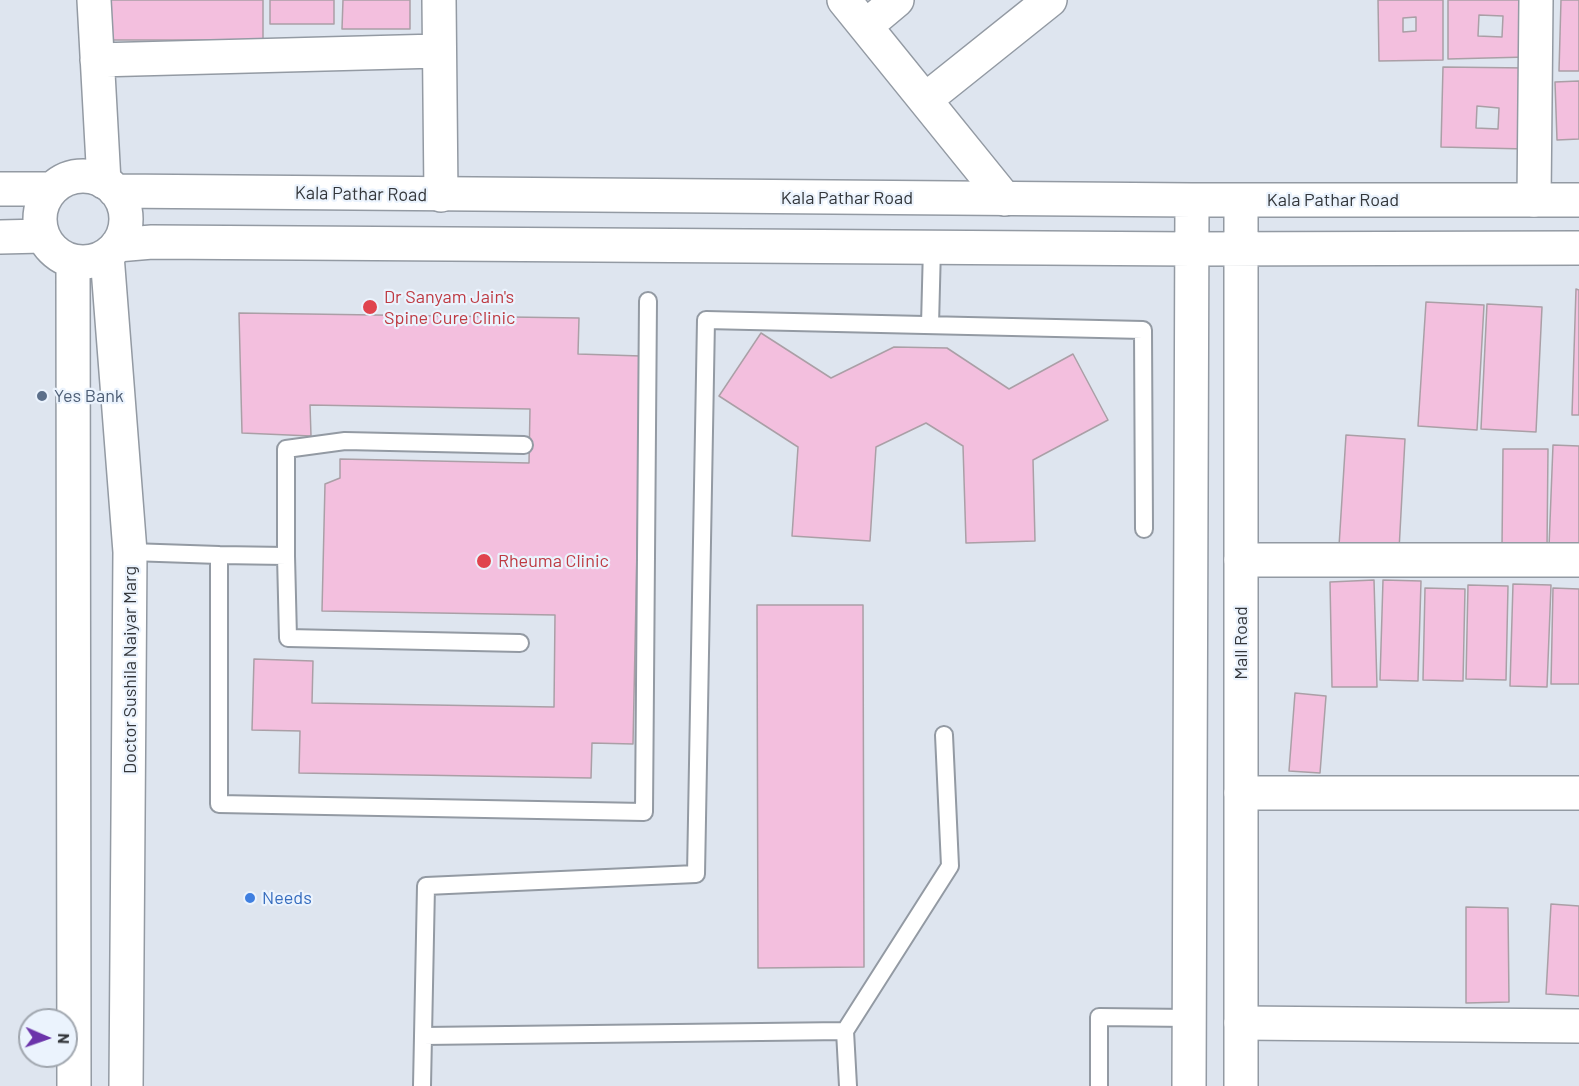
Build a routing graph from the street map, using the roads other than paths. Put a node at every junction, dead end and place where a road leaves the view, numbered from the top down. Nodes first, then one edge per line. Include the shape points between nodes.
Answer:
1 (94, 0) edge
2 (439, 0) edge
3 (844, 0) edge
4 (897, 0) edge
5 (1050, 0) edge
6 (1536, 0) edge
7 (866, 26) junction
8 (438, 51) junction
9 (97, 60) junction
10 (926, 100) junction
11 (110, 186) junction
12 (0, 189) edge
13 (51, 189) junction
14 (441, 195) junction
15 (1005, 199) junction
16 (1192, 200) junction
17 (1241, 200) junction
18 (1534, 200) junction
19 (1579, 200) edge
20 (43, 236) junction
21 (0, 237) edge
22 (932, 247) junction
23 (1242, 248) junction
24 (1579, 248) edge
25 (1192, 249) junction
26 (112, 250) junction
27 (73, 261) junction
28 (648, 301) dead end
29 (930, 326) junction
30 (524, 445) dead end
31 (1144, 529) dead end
32 (130, 552) junction
33 (219, 555) junction
34 (286, 556) junction
35 (1241, 560) junction
36 (1579, 560) edge
37 (520, 643) dead end
38 (944, 735) dead end
39 (1241, 793) junction
40 (1579, 793) edge
41 (1189, 1018) junction
42 (1241, 1023) junction
43 (1579, 1026) edge
44 (845, 1031) junction
45 (423, 1036) junction
46 (74, 1086) edge
47 (126, 1086) edge
48 (422, 1086) edge
49 (848, 1086) edge
50 (1099, 1086) edge
51 (1189, 1086) edge
52 (1241, 1086) edge

1 - 9 street
2 - 8 street
3 - 7 street
4 - 7 street
5 - 10 street
6 - 18 street
7 - 10 street
8 - 9 street
8 - 14 street
9 - 11 street
10 - 15 street
11 - 13 street via 91,177 77,176
11 - 14 street, Kala Pathar Road
11 - 26 street via 123,204 126,218 124,232
12 - 13 street
13 - 20 street via 40,211
14 - 15 street, Kala Pathar Road
15 - 16 street, Kala Pathar Road
16 - 17 street, Kala Pathar Road
16 - 25 street
17 - 18 street, Kala Pathar Road
17 - 23 street, Mall Road
18 - 19 street, Kala Pathar Road
20 - 21 street
20 - 27 street via 55,252
22 - 25 street
22 - 26 street via 164,242
22 - 29 lane
23 - 24 street
23 - 25 street
23 - 35 street, Mall Road
25 - 41 street
26 - 27 street via 85,263
26 - 32 street, Doctor Sushila Naiyar Marg
27 - 46 street
28 - 33 lane via 644,812 219,804
29 - 31 lane via 1143,330
29 - 45 lane via 706,320 696,874 426,886
30 - 34 lane via 345,441 286,449
32 - 33 lane
32 - 47 street, Doctor Sushila Naiyar Marg
33 - 34 lane
34 - 37 lane via 288,638
35 - 36 street
35 - 39 street, Mall Road
38 - 44 lane via 950,866
39 - 40 street
39 - 42 street, Mall Road
41 - 50 lane via 1100,1017
41 - 51 street
42 - 43 street
42 - 52 street, Mall Road
44 - 45 lane
44 - 49 lane
45 - 48 lane

